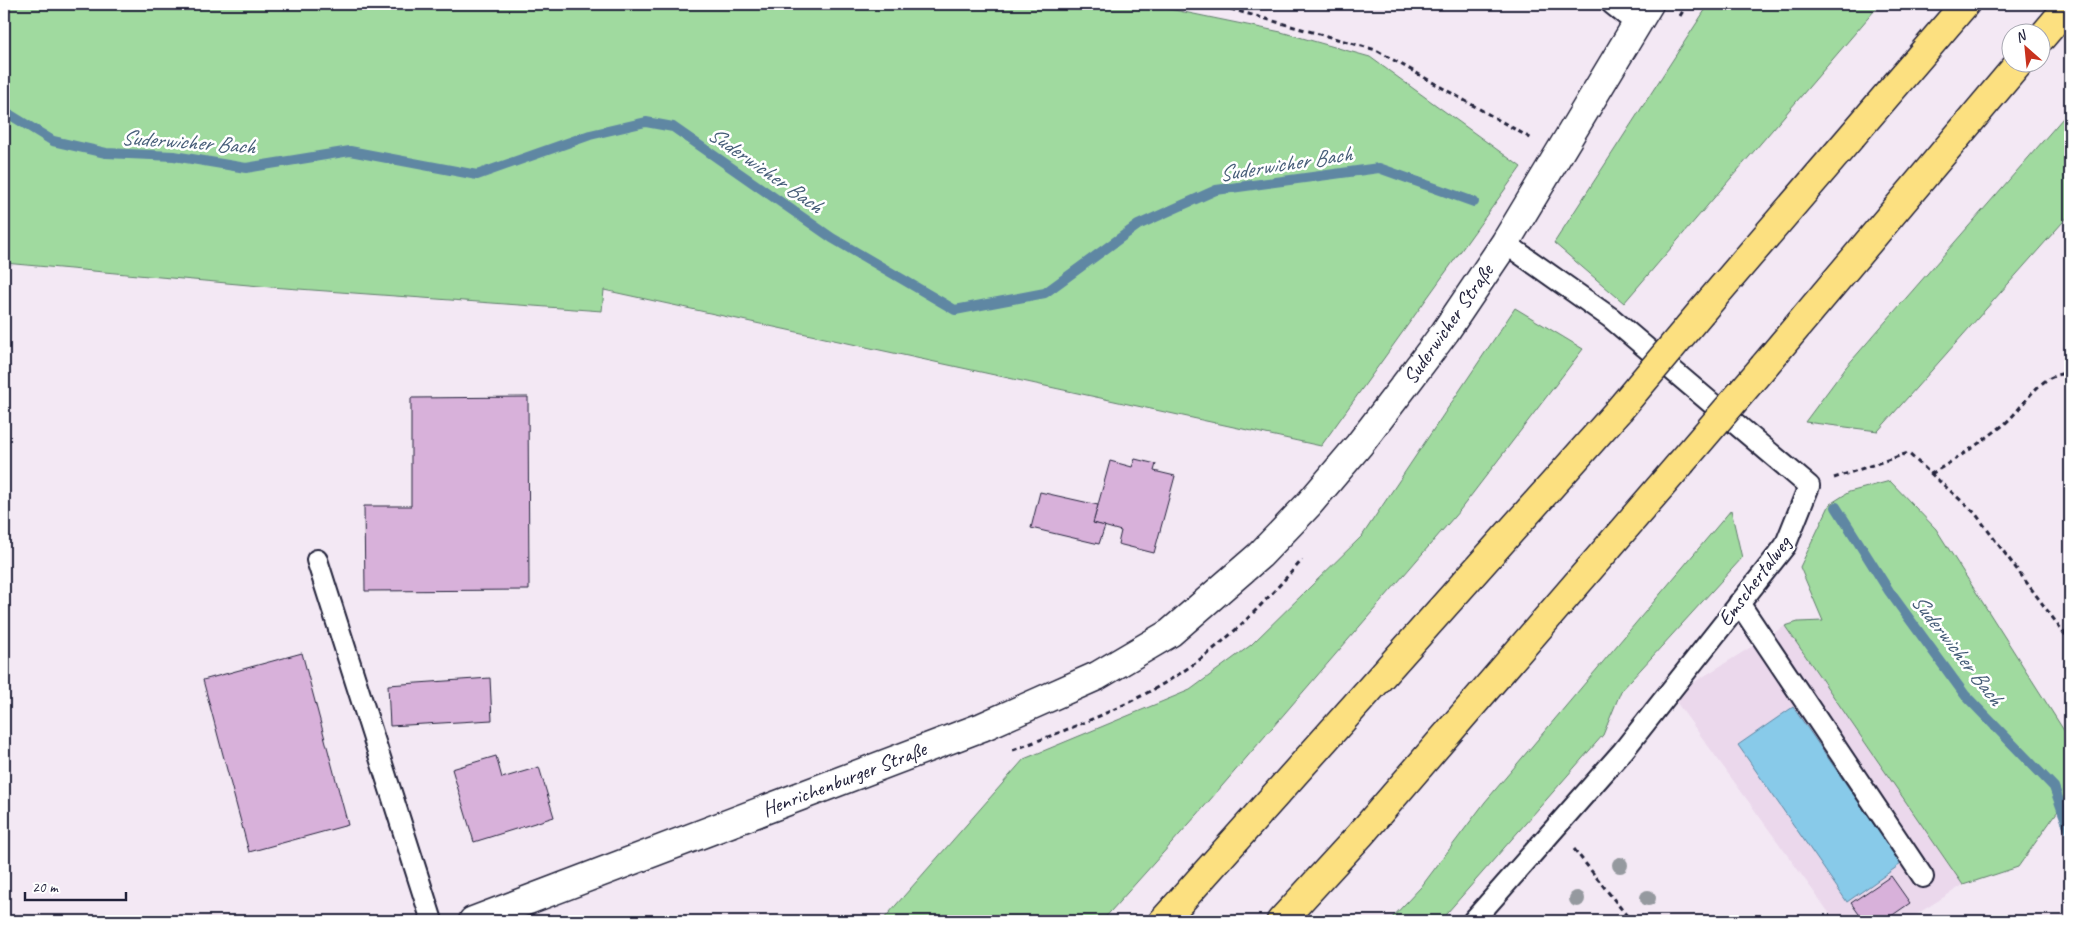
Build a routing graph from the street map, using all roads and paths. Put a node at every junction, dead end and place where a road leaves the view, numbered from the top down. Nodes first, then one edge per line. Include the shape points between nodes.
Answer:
1 (1212, 4) edge
2 (1612, 4) edge
3 (1965, 4) edge
4 (2070, 4) edge
5 (1643, 14) edge
6 (2052, 25) edge
7 (2012, 72) edge
8 (1558, 154) junction
9 (1505, 242) junction
10 (2070, 373) edge
11 (1931, 474) junction
12 (1809, 486) junction
13 (317, 560) dead end
14 (1739, 603) junction
15 (1200, 608) joint
16 (2070, 640) edge
17 (1556, 827) junction
18 (1923, 877) dead end
19 (432, 921) edge
20 (473, 921) edge
21 (1163, 921) edge
22 (1281, 921) edge
23 (1473, 921) edge
24 (1631, 921) edge

1 - 8 path via 1376,50
2 - 5 lane
3 - 21 highway, bridge via 1619,410
4 - 6 highway
5 - 8 main road, Suderwicher Straße
7 - 22 highway, bridge via 1681,464 1367,828
8 - 9 main road, Suderwicher Straße
9 - 12 lane via 1611,318
9 - 15 main road, Suderwicher Straße via 1445,332 1359,445 1260,555
10 - 11 path via 2048,378 2004,424 1967,453
11 - 12 path via 1908,453
11 - 16 path via 1975,513
12 - 14 lane, Emschertalweg via 1785,546
13 - 19 lane
14 - 17 lane, Emschertalweg via 1623,751
14 - 18 lane
15 - 20 main road, Henrichenburger Straße via 1170,633 1097,676 982,727
17 - 23 lane, Emschertalweg
17 - 24 path

